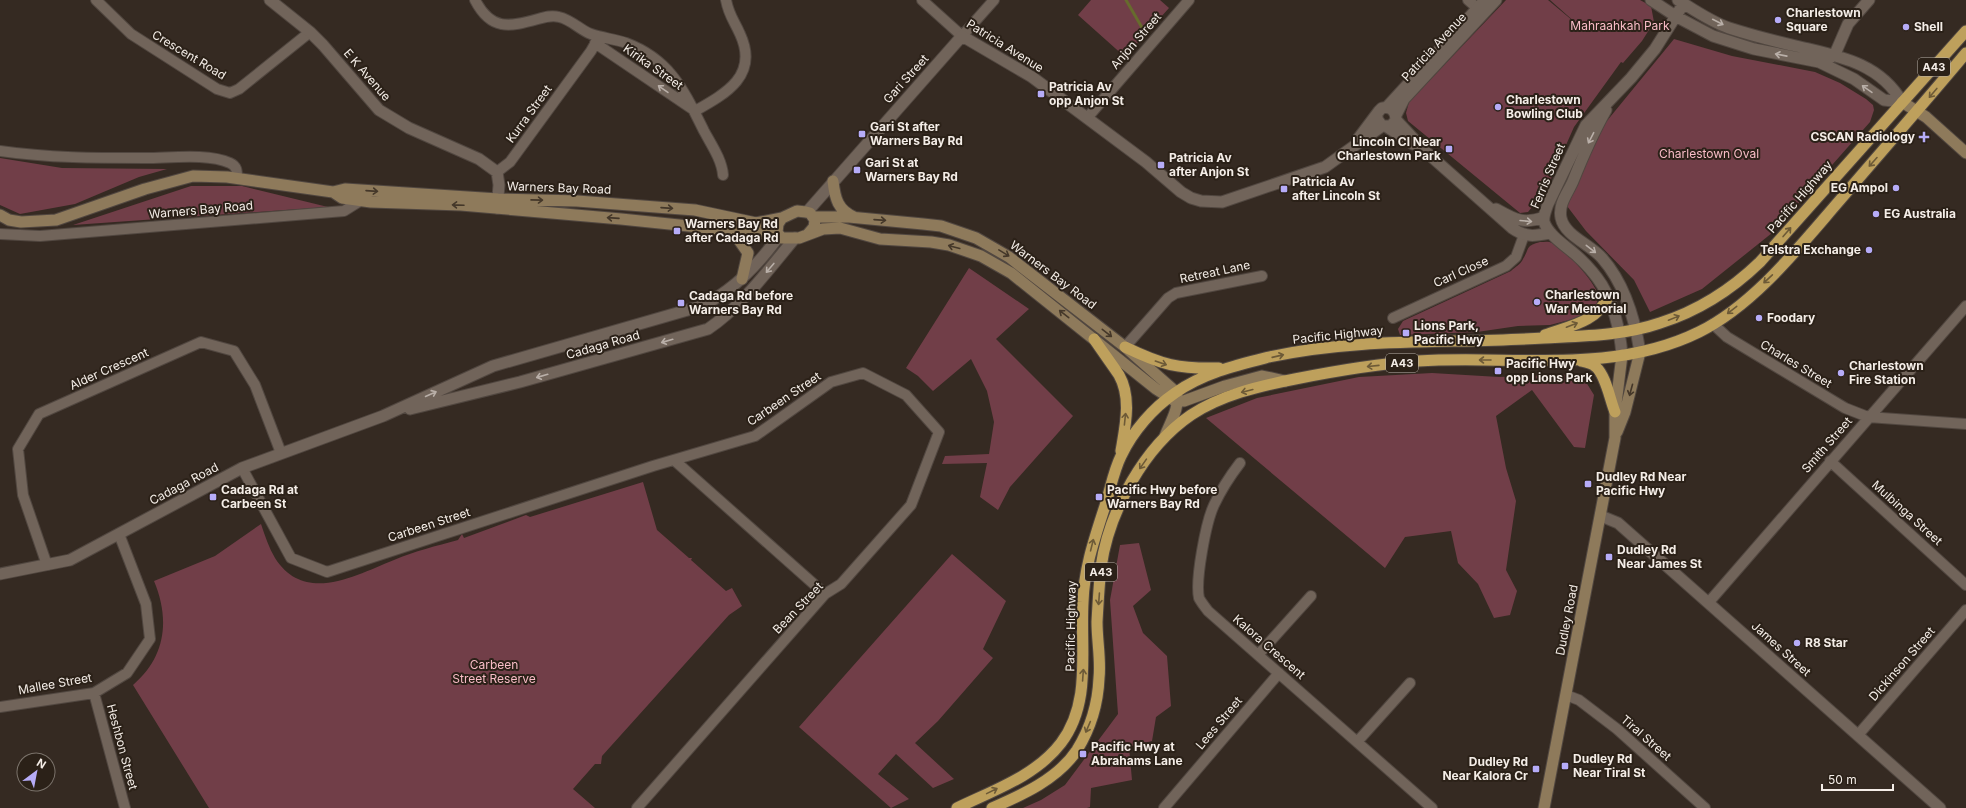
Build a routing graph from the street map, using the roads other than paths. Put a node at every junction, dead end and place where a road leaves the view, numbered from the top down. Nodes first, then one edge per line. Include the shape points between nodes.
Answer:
1 (96, 0) edge
2 (271, 0) edge
3 (475, 0) edge
4 (726, 0) edge
5 (922, 0) edge
6 (994, 0) edge
7 (1189, 0) edge
8 (1468, 0) edge
9 (1496, 0) edge
10 (1651, 0) edge
11 (1869, 0) edge
12 (1681, 2) edge
13 (1482, 7) edge
14 (1677, 17) junction
15 (1966, 31) edge
16 (310, 32) junction
17 (962, 36) junction
18 (597, 40) junction
19 (1966, 53) edge
20 (1835, 54) junction
21 (1819, 62) junction
22 (1617, 92) junction
23 (1902, 102) junction
24 (1387, 107) junction
25 (695, 111) junction
26 (1918, 111) junction
27 (1377, 115) junction
28 (1396, 117) junction
29 (1087, 118) junction
30 (1385, 127) junction
31 (0, 151) edge
32 (1425, 151) junction
33 (1347, 152) junction
34 (1966, 153) edge
35 (498, 172) junction
36 (722, 175) dead end
37 (237, 178) junction
38 (833, 181) junction
39 (333, 192) junction
40 (360, 201) junction
41 (1483, 203) junction
42 (497, 204) junction
43 (0, 215) edge
44 (810, 215) junction
45 (1544, 217) junction
46 (782, 218) junction
47 (856, 218) junction
48 (39, 222) junction
49 (732, 230) junction
50 (1552, 233) junction
51 (0, 234) edge
52 (808, 234) junction
53 (778, 235) junction
54 (40, 236) junction
55 (1524, 236) junction
56 (795, 238) junction
57 (1262, 276) dead end
58 (742, 279) junction
59 (1608, 297) junction
60 (1966, 306) edge
61 (1392, 318) dead end
62 (1713, 324) junction
63 (1636, 329) junction
64 (1620, 332) junction
65 (1094, 339) junction
66 (1535, 339) junction
67 (1125, 347) junction
68 (1640, 352) junction
69 (1622, 355) junction
70 (1574, 359) junction
71 (1227, 368) junction
72 (1285, 381) junction
73 (906, 395) joint
74 (1174, 397) junction
75 (1615, 412) junction
76 (383, 416) junction
77 (1868, 417) junction
78 (1966, 424) edge
79 (1165, 436) junction
80 (1615, 438) junction
81 (281, 453) junction
82 (1120, 458) junction
83 (674, 460) junction
84 (1830, 461) junction
85 (1240, 463) dead end
86 (242, 468) junction
87 (1601, 516) junction
88 (119, 534) junction
89 (47, 565) junction
90 (0, 574) edge
91 (1966, 585) edge
92 (826, 594) junction
93 (1311, 596) dead end
94 (1708, 602) junction
95 (1966, 610) edge
96 (1258, 655) junction
97 (1279, 673) junction
98 (1410, 683) dead end
99 (94, 693) junction
100 (1566, 695) junction
101 (0, 707) edge
102 (1858, 735) junction
103 (1356, 742) junction
104 (125, 808) edge
105 (637, 808) edge
106 (957, 808) edge
107 (992, 808) edge
108 (1164, 808) edge
109 (1432, 808) edge
110 (1544, 808) edge
111 (1705, 808) edge
112 (1940, 808) edge

1 - 16 street, Crescent Road via 131,34 217,89 227,92 243,87
2 - 16 street, E K Avenue
3 - 18 street, Kirika Street via 486,16 498,24 514,25 546,16 558,16 572,22
4 - 25 street via 730,16 745,47 746,60 737,81 728,92
5 - 17 street, Patricia Avenue
6 - 17 street, Gari Street
7 - 29 street, Anjon Street
8 - 13 street
9 - 13 street, Patricia Avenue
10 - 14 street
11 - 20 street via 1848,24
12 - 14 street, Ferris Street
12 -> 20 street via 1727,27 1769,40
13 - 24 street, Patricia Avenue
13 - 28 street, Patricia Avenue via 1404,100
21 -> 14 street via 1780,56 1735,44 1713,36
14 - 22 street, Ferris Street via 1655,49
15 - 23 highway, Pacific Highway / A43
16 - 35 street, E K Avenue via 379,110 409,128 474,156
17 - 29 street, Patricia Avenue via 1032,77
17 - 38 street, Gari Street
25 -> 18 street, Kirika Street
18 - 25 street, Kirika Street via 610,38 660,61 671,72
18 - 35 street, Kurra Street via 510,162
19 -> 26 highway, A43
20 - 21 street
20 - 23 street via 1861,65 1885,81 1894,88
23 -> 21 street via 1884,100 1854,79
22 - 45 street, Ferris Street via 1582,132
22 -> 63 street, Ferris Street via 1583,154 1562,205 1561,217 1568,230 1606,264 1627,302
23 - 26 main road
63 -> 23 highway, Pacific Highway / A43 via 1659,324 1696,308 1724,292 1747,274 1768,254
24 - 27 street via 1382,108
24 - 28 street via 1395,111
25 - 36 street, Kirika Street via 720,164
26 - 34 main road
26 -> 62 highway, A43 via 1775,273
27 - 30 street via 1377,119
27 - 33 street, Patricia Avenue
28 - 30 street via 1391,126
28 - 32 street
29 - 33 street, Patricia Avenue via 1146,162 1180,192 1209,203 1228,200 1325,167
30 - 32 street
30 - 33 street, Patricia Avenue
31 - 37 street via 66,157 220,160 234,165 237,169
32 - 41 street
35 - 42 street
37 - 39 main road, Warners Bay Road
37 - 48 main road, Warners Bay Road via 193,176 170,181 56,220
38 - 44 street, Gari Street
38 - 47 main road via 834,195 839,207
39 - 40 main road, Warners Bay Road via 342,198
39 -> 42 main road, Warners Bay Road via 345,189
42 -> 40 main road, Warners Bay Road
40 - 54 street, Warners Bay Road via 344,211
41 -> 45 street via 1522,221
41 - 55 street
42 -> 46 main road, Warners Bay Road via 577,201 695,210 756,223
49 -> 42 main road, Warners Bay Road
43 - 48 main road, Warners Bay Road via 9,220
44 - 46 main road, Warners Bay Road via 792,213
44 - 47 main road, Warners Bay Road
44 - 52 main road via 815,220 814,227
45 - 50 street, Ferris Street
46 - 53 main road via 778,224
47 -> 67 main road, Warners Bay Road via 941,226 976,238 1009,257
48 - 54 street
49 - 53 main road, Warners Bay Road
49 - 58 main road via 748,253
50 - 55 street
50 - 59 street, Ferris Street via 1589,268
51 - 54 street, Warners Bay Road
52 - 56 main road, Warners Bay Road
65 -> 52 main road, Warners Bay Road via 1011,273 965,250 931,242 880,239 840,228 823,229
53 - 56 main road, Warners Bay Road
53 - 58 street, Cadaga Road via 764,257
55 - 61 street, Carl Close via 1516,257 1506,266
56 -> 76 street, Cadaga Road via 740,303 725,318 708,329 520,382
57 - 67 street, Retreat Lane via 1183,290 1159,308
76 -> 58 street, Cadaga Road via 493,366 705,305 733,288
59 - 64 street, Ferris Street
66 -> 59 highway via 1591,318 1602,309
60 - 77 street, Smith Street
62 - 68 highway, A43 via 1697,333
62 - 77 street, Charles Street via 1727,337 1838,404
63 - 64 highway, Pacific Highway / A43
63 - 68 street, Ferris Street
64 - 66 highway, Pacific Highway / A43
64 - 69 street, Ferris Street
65 - 74 main road, Warners Bay Road
82 -> 65 highway via 1126,410 1124,389 1119,376
71 -> 66 highway, Pacific Highway / A43 via 1289,353 1344,345
67 -> 71 highway via 1176,367
67 - 74 main road, Warners Bay Road
68 - 69 highway, A43
68 -> 80 main road, Dudley Road via 1625,412
69 - 70 highway, A43
69 - 75 main road, Dudley Road
70 -> 72 highway, A43 via 1418,361 1351,368
70 - 75 highway via 1596,367 1606,385
71 - 74 highway, Pacific Highway / A43 via 1198,380
72 - 74 main road via 1262,376 1189,399
72 -> 79 highway, A43 via 1237,393 1201,408
73 - 83 street, Carbeen Street via 863,373 831,382 756,436
73 - 92 street, Bean Street via 939,432 911,505 841,584
74 - 79 main road
74 - 82 highway, Pacific Highway / A43 via 1143,422
75 - 80 main road, Dudley Road
76 - 81 street, Cadaga Road
77 - 78 street, Charles Street
77 - 84 street, Smith Street
79 -> 107 highway, A43 via 1141,467 1112,525 1102,565 1097,626 1100,676 1097,700 1089,725 1076,750 1052,776
80 - 87 main road, Dudley Road
81 - 86 street, Cadaga Road
81 - 89 street, Alder Crescent via 255,385 234,351 201,342 39,414 18,449 23,495
106 -> 82 highway, Pacific Highway / A43 via 1035,768 1052,754 1066,735 1079,703 1084,675 1082,604 1086,570 1092,542
83 - 86 street, Carbeen Street via 327,572 291,558
83 - 92 street
84 - 91 street, Mulbinga Street
84 - 94 street, Smith Street
85 - 96 street, Kalora Crescent via 1225,484 1208,524 1199,585 1200,599 1208,611
86 - 88 street, Cadaga Road
87 - 94 street, James Street via 1618,523
87 - 100 main road, Dudley Road
88 - 89 street, Cadaga Road via 70,560
88 - 99 street, Mallee Street via 146,604 150,639 127,673
89 - 90 street, Cadaga Road
92 - 105 street, Bean Street
93 - 96 street
94 - 102 street, James Street
95 - 102 street, Dickinson Street
96 - 97 street, Kalora Crescent
97 - 103 street, Kalora Crescent
97 - 108 street, Lees Street
98 - 103 street
99 - 101 street, Mallee Street
99 - 104 street, Heshbon Street
100 - 110 main road, Dudley Road
100 - 111 street, Tiral Street via 1579,700 1617,729
102 - 112 street, James Street
103 - 109 street, Kalora Crescent

